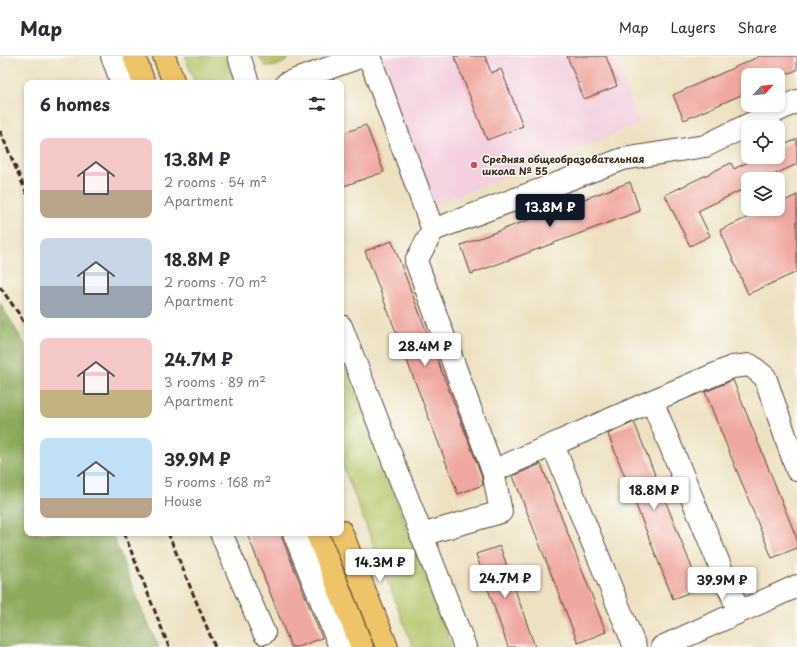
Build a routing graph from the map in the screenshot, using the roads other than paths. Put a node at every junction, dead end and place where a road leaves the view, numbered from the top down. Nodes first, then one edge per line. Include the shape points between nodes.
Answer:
1 (112, 56) edge
2 (134, 56) edge
3 (164, 56) edge
4 (239, 56) edge
5 (363, 56) edge
6 (369, 56) edge
7 (121, 80) edge
8 (143, 80) edge
9 (173, 80) edge
10 (247, 80) edge
11 (295, 80) edge
12 (797, 101) edge
13 (433, 230) junction
14 (344, 334) edge
15 (652, 401) junction
16 (553, 445) junction
17 (797, 470) edge
18 (493, 471) junction
19 (421, 535) junction
20 (222, 536) edge
21 (295, 536) edge
22 (317, 536) edge
23 (343, 536) edge
24 (797, 586) edge
25 (739, 612) junction
26 (264, 633) dead end
27 (340, 647) edge
28 (362, 647) edge
29 (387, 647) edge
30 (464, 647) edge
31 (635, 647) edge
32 (662, 647) edge

1 - 7 street
2 - 8 main road
3 - 9 main road
4 - 10 street
5 - 11 street
6 - 13 street
12 - 13 street via 705,146 623,159
13 - 18 street via 416,261
14 - 19 street
15 - 16 street
15 - 17 street via 732,367 750,365 765,377
15 - 25 street
16 - 18 street
16 - 31 street
18 - 19 street via 501,512
19 - 30 street
20 - 26 street
21 - 27 street
22 - 28 main road
23 - 29 main road
24 - 25 street
25 - 32 street

